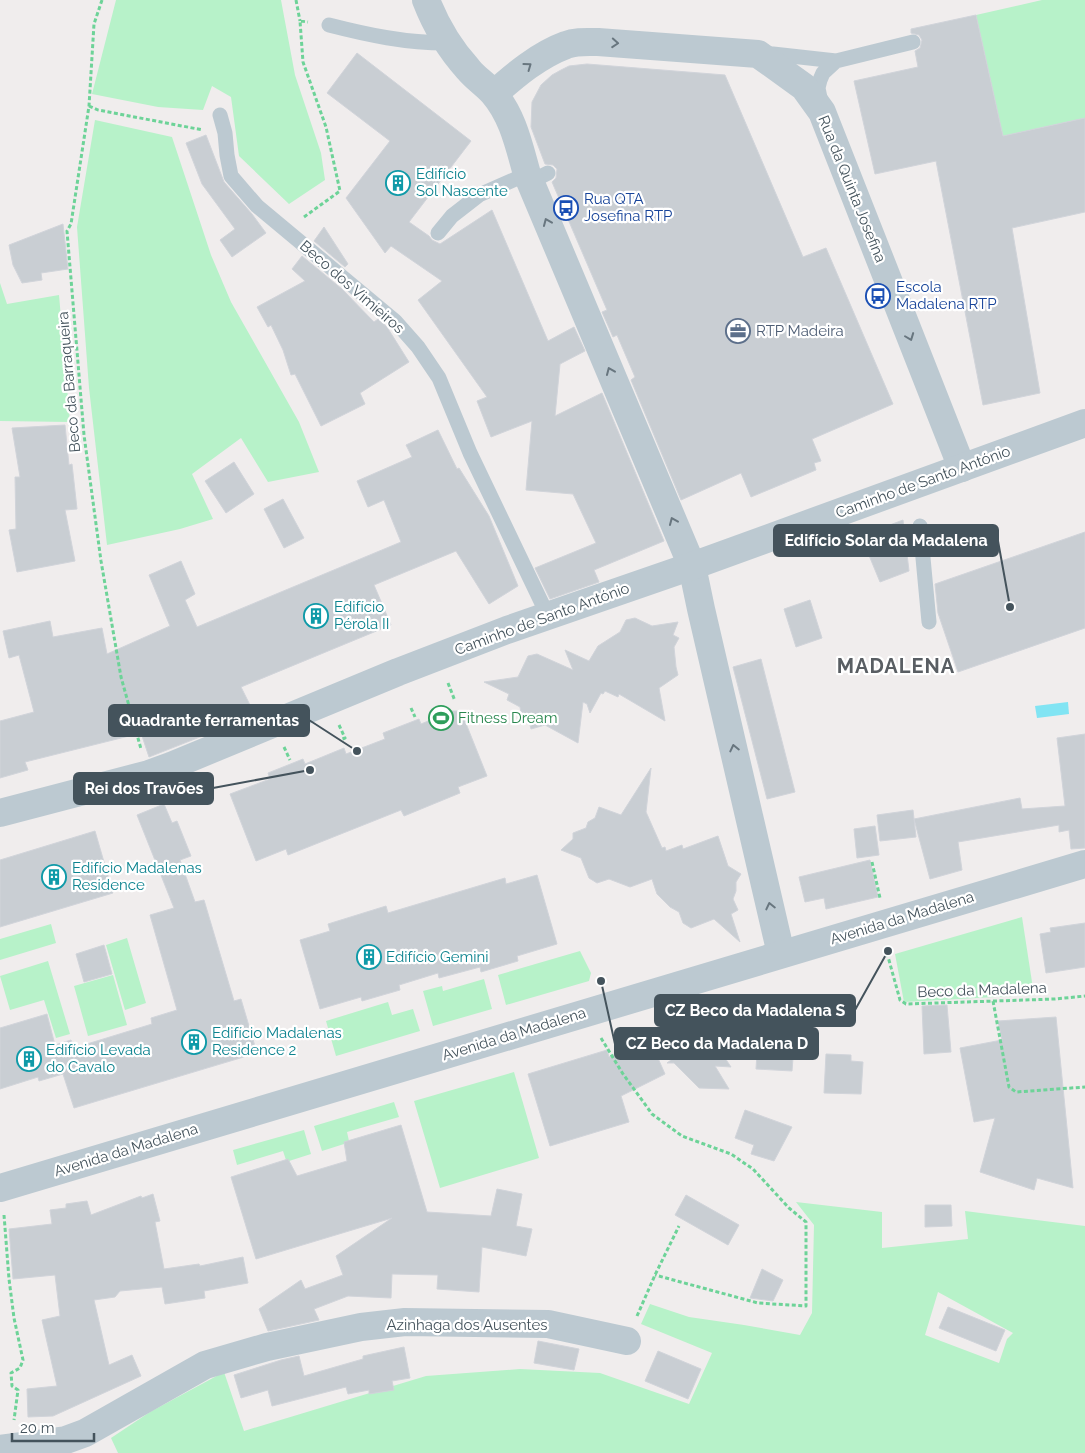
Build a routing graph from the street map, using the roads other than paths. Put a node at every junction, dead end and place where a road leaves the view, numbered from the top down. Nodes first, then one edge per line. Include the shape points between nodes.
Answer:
1 (426, 0) edge
2 (329, 25) road end
3 (913, 42) dead end
4 (446, 43) junction
5 (758, 54) junction
6 (836, 61) junction
7 (494, 94) junction
8 (822, 112) junction
9 (220, 115) dead end
10 (535, 176) junction
11 (438, 233) dead end
12 (1085, 423) edge
13 (962, 468) junction
14 (920, 526) dead end
15 (692, 566) junction
16 (548, 616) junction
17 (930, 622) dead end
18 (0, 813) edge
19 (1085, 864) edge
20 (781, 954) junction
21 (0, 1188) edge
22 (627, 1341) road end
23 (5, 1448) edge

1 - 4 street
2 - 4 lane via 376,37
3 - 6 lane
4 - 7 street
5 - 6 lane
7 -> 5 street via 532,62 566,45 580,42
5 - 8 street, Rua da Quinta Josefina via 804,87
6 - 8 lane via 820,80
7 - 10 street via 511,122
8 -> 13 street, Rua da Quinta Josefina
9 - 16 lane, Beco dos Vimieiros via 231,176 257,206 395,321 439,378 470,453
10 - 11 lane via 479,195 452,216
15 -> 10 street
12 - 13 street, Caminho de Santo António
13 - 15 street, Caminho de Santo António
14 - 17 lane
15 - 16 street, Caminho de Santo António
20 -> 15 street
16 - 18 street, Caminho de Santo António via 398,672 156,772
19 - 20 street, Avenida da Madalena
20 - 21 street, Avenida da Madalena
22 - 23 street, Azinhaga dos Ausentes via 548,1324 405,1322 361,1327 267,1347 205,1365 85,1433 66,1440

